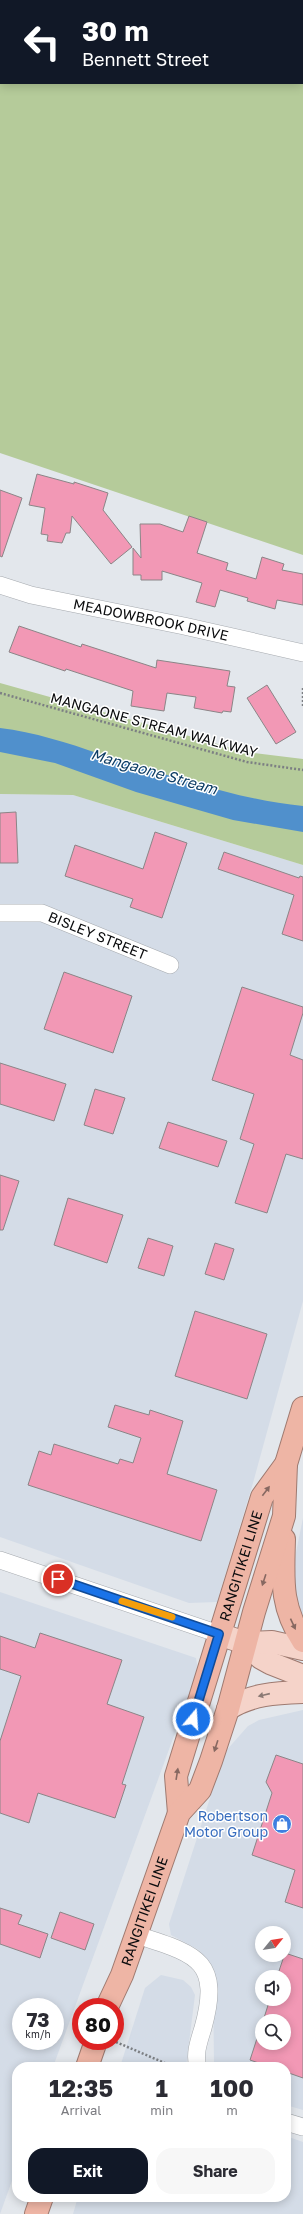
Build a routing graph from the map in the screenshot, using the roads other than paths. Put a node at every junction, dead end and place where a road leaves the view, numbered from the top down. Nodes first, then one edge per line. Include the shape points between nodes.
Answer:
1 (0, 584) edge
2 (303, 653) edge
3 (0, 913) edge
4 (170, 966) dead end
5 (303, 1408) edge
6 (286, 1464) junction
7 (284, 1516) junction
8 (0, 1560) edge
9 (219, 1634) junction
10 (303, 1642) edge
11 (245, 1643) junction
12 (303, 1649) edge
13 (303, 1676) edge
14 (303, 1692) edge
15 (228, 1709) junction
16 (179, 1813) junction
17 (137, 1935) junction
18 (111, 1998) edge
19 (93, 2050) edge
20 (89, 2062) edge
21 (198, 2062) edge
22 (291, 2123) edge
23 (303, 2127) edge
24 (40, 2202) edge
25 (36, 2214) edge

1 - 2 street, MEADOWBROOK DRIVE via 31,595
3 - 4 street, BISLEY STREET via 42,913
5 - 6 highway, RANGITIKEI LINE
6 - 7 highway, RANGITIKEI LINE
9 -> 6 highway, RANGITIKEI LINE via 262,1497
7 -> 10 highway via 285,1603
7 -> 11 highway, RANGITIKEI LINE
8 - 9 street
9 - 11 main road
16 -> 9 highway, RANGITIKEI LINE via 176,1776
11 - 12 main road via 272,1642
11 - 13 main road via 261,1658
11 - 15 highway, RANGITIKEI LINE
14 -> 15 main road via 270,1693 241,1700
15 -> 16 highway, RANGITIKEI LINE via 200,1790
16 - 17 highway, RANGITIKEI LINE
17 - 18 highway, RANGITIKEI LINE
17 - 21 street via 185,1952 196,1958 203,1966 210,1993 197,2048
19 - 20 highway
22 - 23 street
24 - 25 highway

